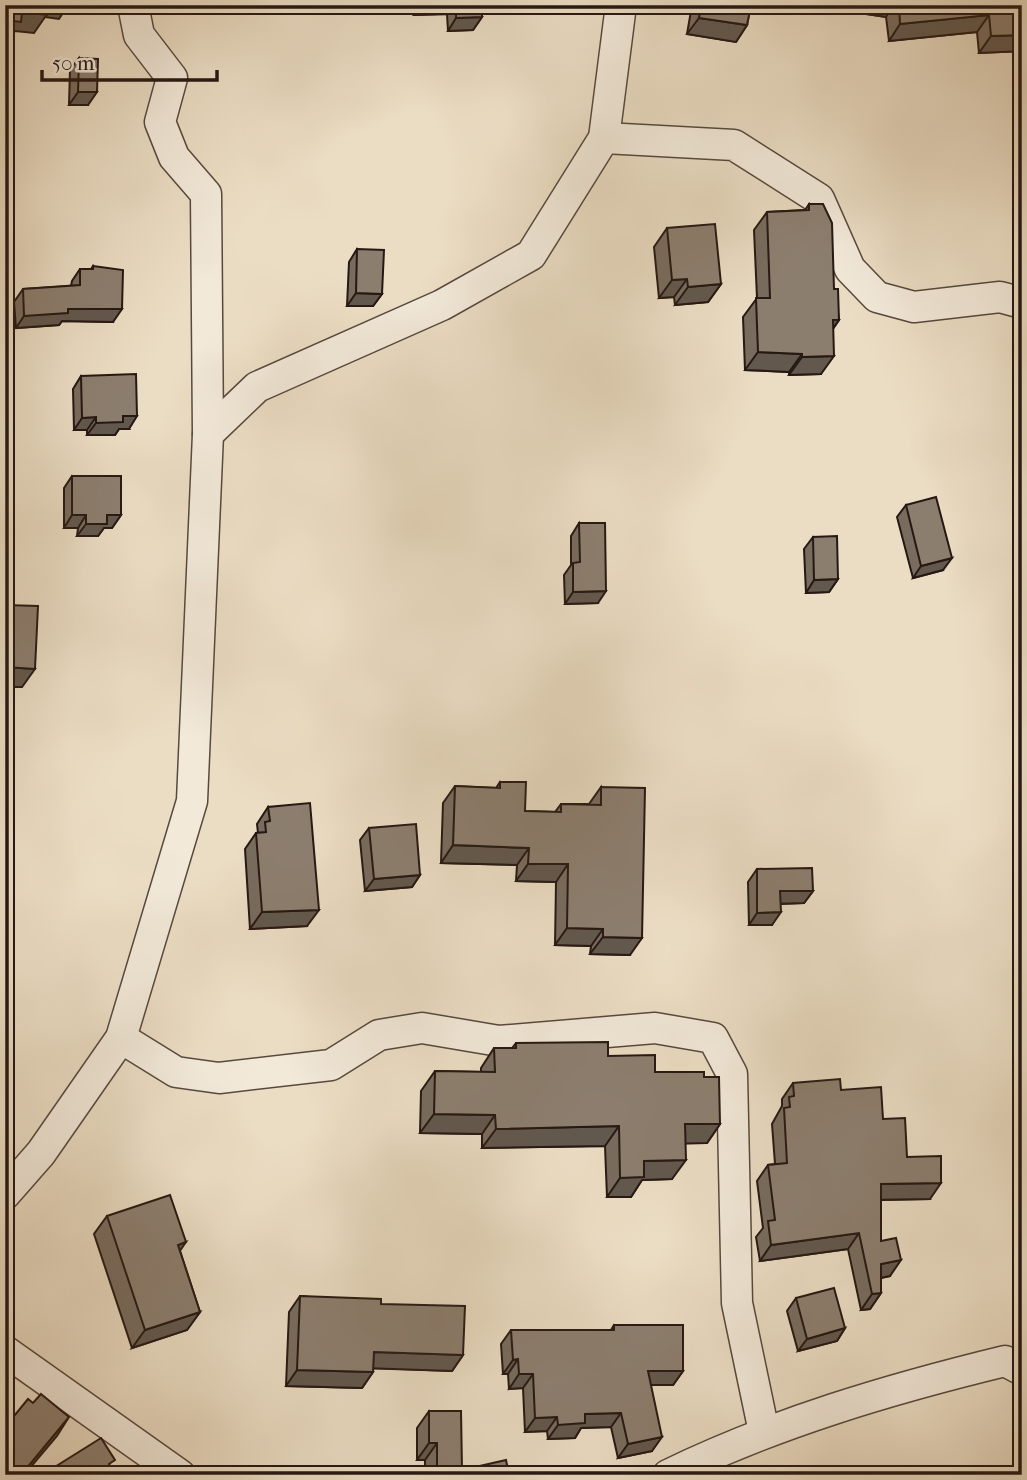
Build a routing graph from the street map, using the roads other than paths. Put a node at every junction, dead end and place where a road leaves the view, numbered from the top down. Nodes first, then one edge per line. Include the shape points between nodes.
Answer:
1 (133, 5) edge
2 (621, 5) edge
3 (604, 138) junction
4 (1022, 303) edge
5 (208, 434) junction
6 (121, 1038) junction
7 (5, 1194) edge
8 (5, 1352) edge
9 (1022, 1370) edge
10 (764, 1432) junction
11 (180, 1475) edge
12 (668, 1475) edge

1 - 5 street via 139,35 172,78 160,122 174,157 206,194
2 - 3 street
3 - 4 street via 734,145 819,200 850,269 877,297 914,307 1000,297
3 - 5 street via 531,255 442,305 257,387
5 - 6 street via 192,801
6 - 7 street via 41,1153
6 - 10 street via 176,1072 219,1079 331,1065 379,1035 422,1028 499,1041 654,1028 713,1038 732,1074 737,1303
8 - 11 street
9 - 10 street via 1005,1360 918,1382
10 - 12 street

